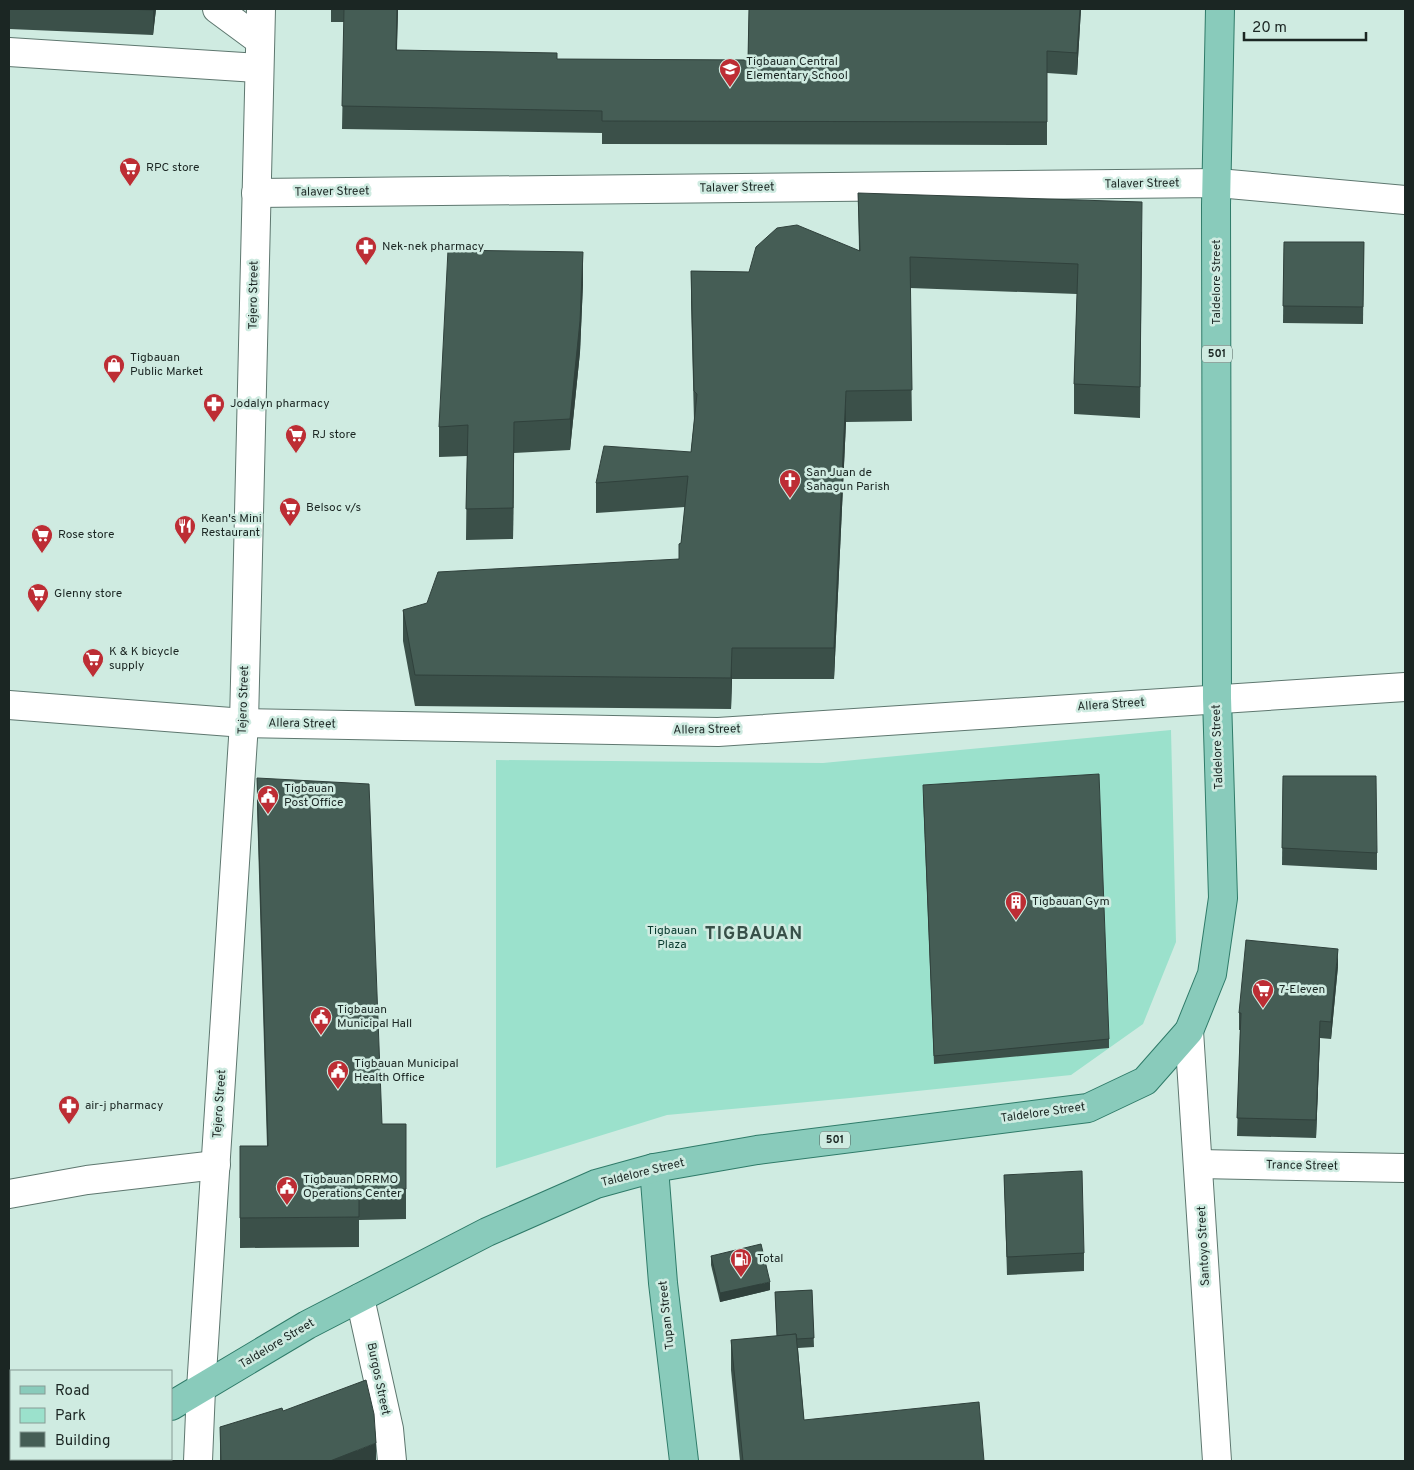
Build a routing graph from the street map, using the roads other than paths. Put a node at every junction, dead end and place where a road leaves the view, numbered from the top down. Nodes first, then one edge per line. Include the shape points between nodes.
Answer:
1 (218, 9) edge
2 (260, 9) edge
3 (1220, 9) edge
4 (259, 40) junction
5 (9, 52) edge
6 (258, 68) junction
7 (1218, 184) junction
8 (256, 192) junction
9 (1405, 200) edge
10 (1405, 687) edge
11 (1217, 698) junction
12 (9, 705) edge
13 (244, 723) junction
14 (1189, 1031) junction
15 (1199, 1164) junction
16 (216, 1165) junction
17 (654, 1168) junction
18 (1405, 1168) edge
19 (9, 1194) edge
20 (360, 1298) junction
21 (201, 1389) junction
22 (172, 1405) edge
23 (198, 1461) edge
24 (392, 1461) edge
25 (684, 1461) edge
26 (1217, 1461) edge

1 - 4 street
2 - 4 street, Tejero Street
3 - 7 main road, Taldelore Street / 501
4 - 6 street, Tejero Street
5 - 6 street
6 - 8 street, Tejero Street
7 - 8 street, Talaver Street
7 - 9 street, Talaver Street
7 - 11 main road, Taldelore Street / 501
8 - 13 street, Tejero Street
10 - 11 street, Allera Street
11 - 13 street, Allera Street via 718,732
11 - 14 main road, Taldelore Street / 501 via 1223,898 1212,974
12 - 13 street, Allera Street
13 - 16 street, Tejero Street
14 - 15 street, Santoyo Street
14 - 17 main road, Taldelore Street / 501 via 1145,1081 1088,1108 757,1150
15 - 18 street, Trance Street
15 - 26 street, Santoyo Street
16 - 19 street via 86,1180
16 - 21 street, Tejero Street
17 - 20 main road, Taldelore Street / 501 via 596,1184 487,1232
17 - 25 main road, Tupan Street via 663,1283
20 - 21 main road, Taldelore Street / 501 via 307,1325
20 - 24 street, Burgos Street via 389,1429
21 - 22 main road, Taldelore Street / 501
21 - 23 street, Tejero Street

